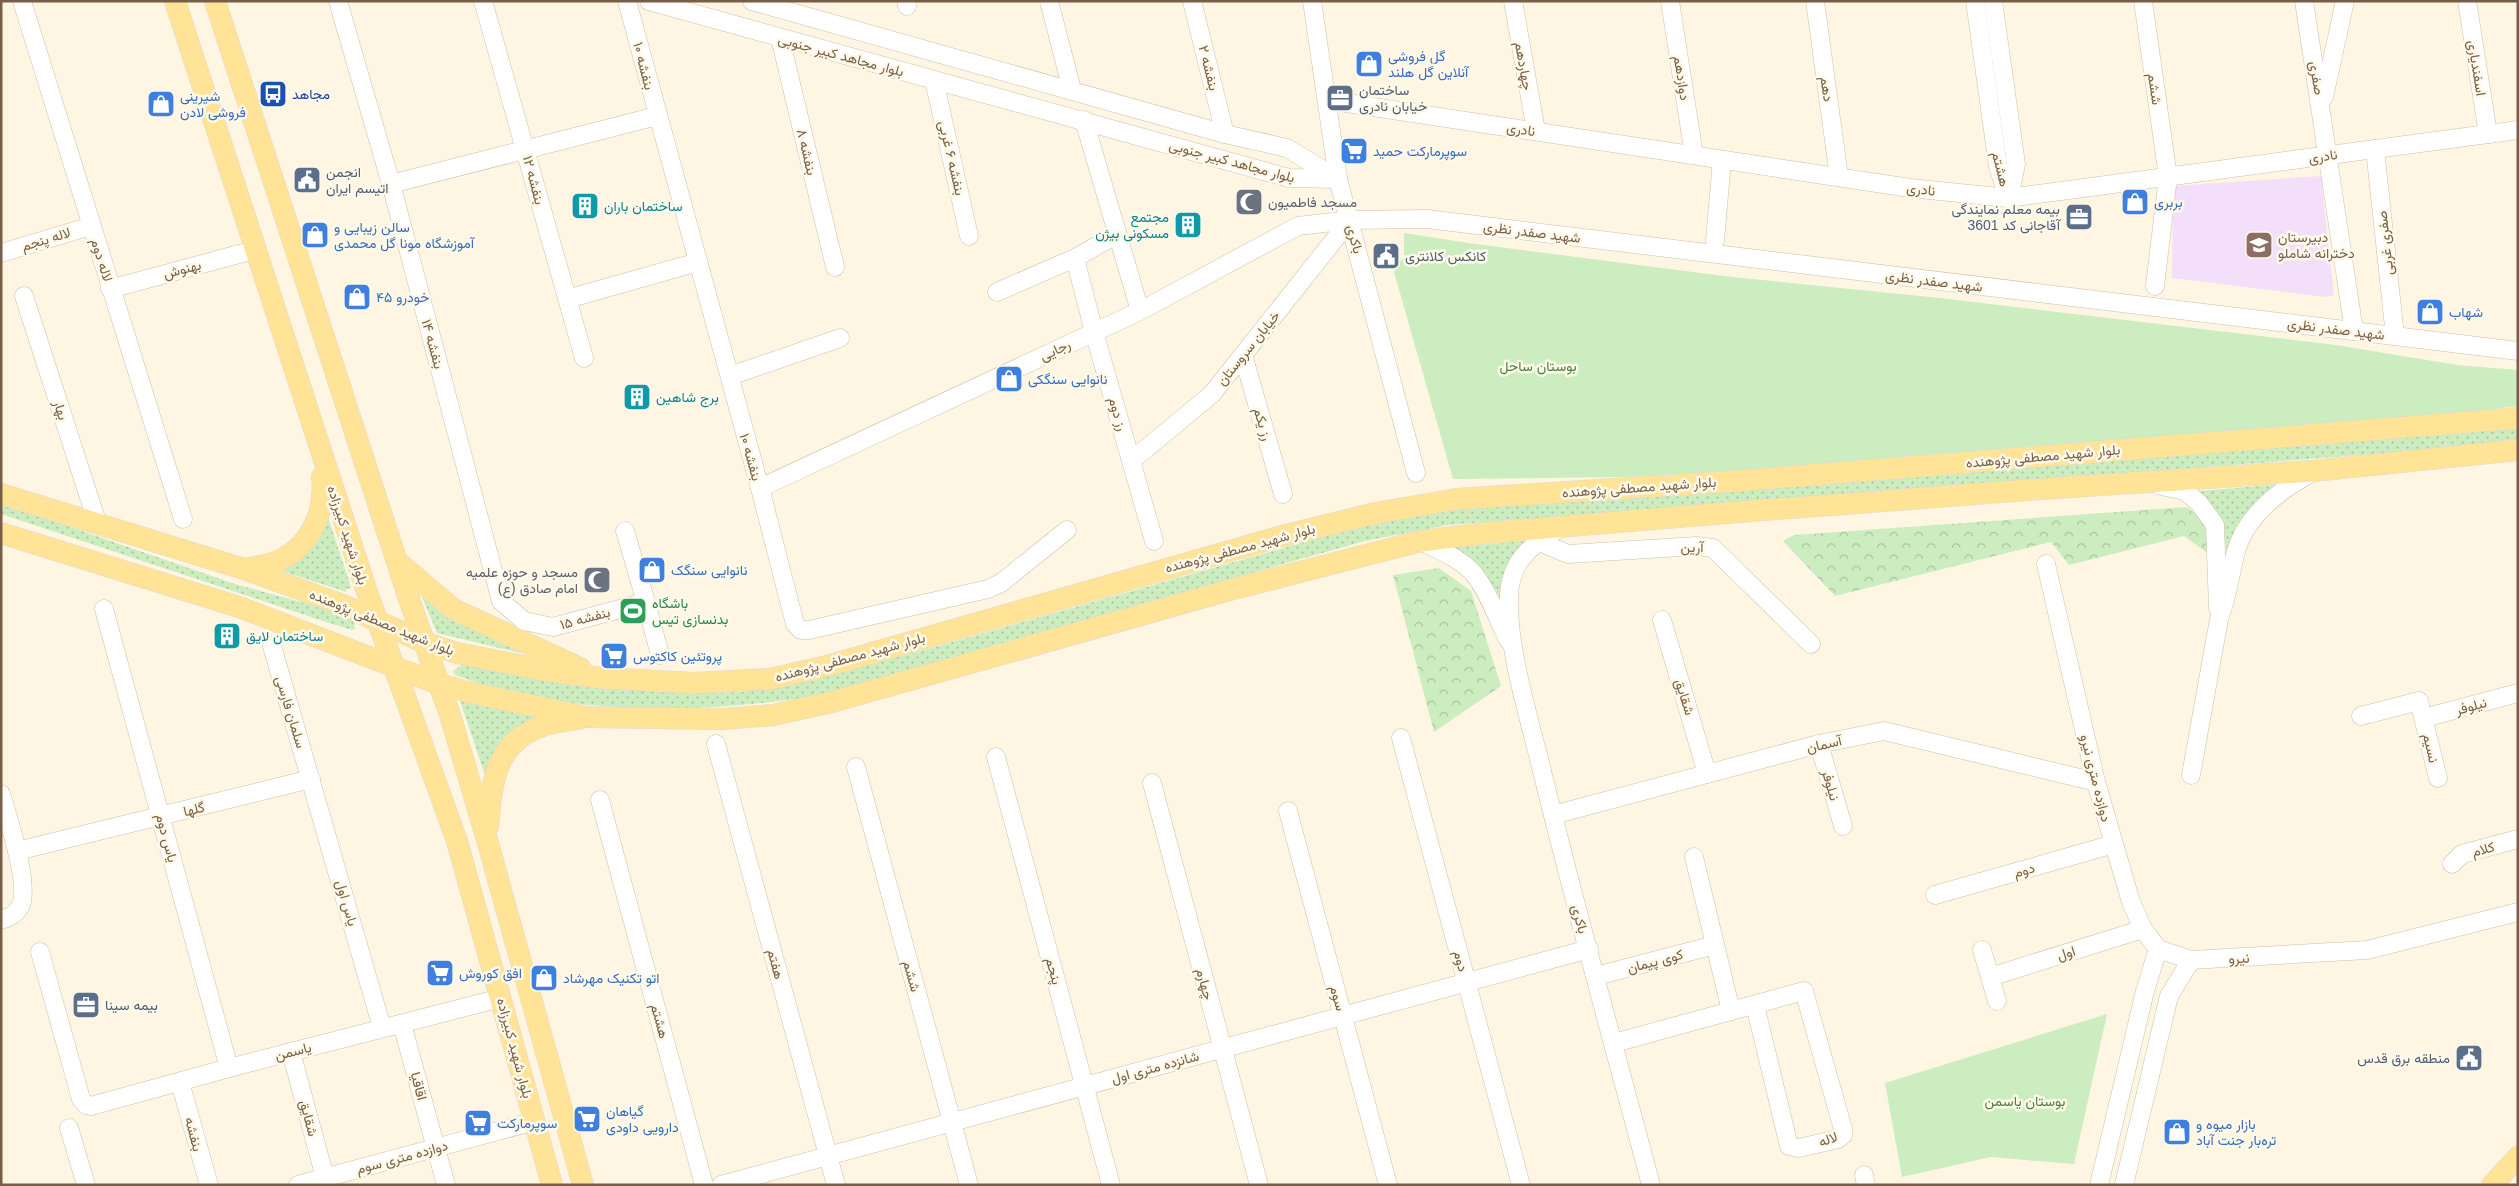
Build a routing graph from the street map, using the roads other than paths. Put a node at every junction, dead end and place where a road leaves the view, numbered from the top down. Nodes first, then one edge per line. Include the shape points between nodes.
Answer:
1 (22, 1) edge
2 (175, 1) edge
3 (215, 1) edge
4 (338, 1) edge
5 (483, 1) edge
6 (627, 1) edge
7 (649, 1) edge
8 (752, 1) edge
9 (1049, 1) edge
10 (1192, 1) edge
11 (1312, 1) edge
12 (1513, 1) edge
13 (1670, 1) edge
14 (1815, 1) edge
15 (1975, 1) edge
16 (1993, 1) edge
17 (2143, 1) edge
18 (2304, 1) edge
19 (2345, 1) edge
20 (2467, 1) edge
21 (780, 38) junction
22 (934, 80) junction
23 (1072, 90) junction
24 (1327, 100) junction
25 (2321, 107) junction
26 (657, 116) junction
27 (1084, 120) junction
28 (2518, 130) edge
29 (1536, 131) junction
30 (1225, 134) junction
31 (2488, 134) junction
32 (526, 149) junction
33 (2375, 149) junction
34 (1694, 155) junction
35 (2329, 155) junction
36 (1722, 160) junction
37 (1839, 177) junction
38 (2168, 177) junction
39 (1338, 179) junction
40 (391, 184) junction
41 (2008, 198) junction
42 (1350, 220) junction
43 (91, 226) junction
44 (1116, 235) junction
45 (969, 236) dead end
46 (1715, 241) dead end
47 (254, 250) junction
48 (1, 253) edge
49 (1075, 258) junction
50 (698, 262) junction
51 (835, 267) dead end
52 (2155, 286) dead end
53 (110, 289) junction
54 (997, 292) dead end
55 (24, 296) dead end
56 (567, 299) junction
57 (1140, 311) junction
58 (1094, 332) junction
59 (2354, 332) junction
60 (2395, 336) junction
61 (840, 338) dead end
62 (2518, 351) edge
63 (1244, 355) junction
64 (584, 358) dead end
65 (730, 376) junction
66 (2518, 418) edge
67 (318, 445) junction
68 (2518, 450) edge
69 (1131, 460) junction
70 (2313, 471) junction
71 (1416, 473) dead end
72 (2144, 483) junction
73 (760, 488) junction
74 (1, 494) edge
75 (1283, 494) dead end
76 (183, 519) dead end
77 (98, 525) junction
78 (1561, 528) junction
79 (1067, 530) dead end
80 (625, 531) dead end
81 (1, 533) edge
82 (1154, 541) dead end
83 (1421, 541) junction
84 (1537, 541) junction
85 (396, 561) junction
86 (2046, 564) dead end
87 (244, 569) junction
88 (501, 601) joint
89 (646, 602) junction
90 (104, 609) dead end
91 (2219, 619) junction
92 (377, 620) junction
93 (1662, 620) dead end
94 (423, 642) junction
95 (1811, 644) dead end
96 (272, 646) dead end
97 (1514, 652) junction
98 (660, 655) dead end
99 (394, 667) junction
100 (600, 678) junction
101 (440, 684) junction
102 (2518, 693) edge
103 (2361, 716) dead end
104 (587, 717) junction
105 (2424, 718) junction
106 (1401, 738) dead end
107 (716, 744) dead end
108 (1819, 744) junction
109 (996, 757) dead end
110 (856, 767) dead end
111 (1708, 774) junction
112 (2191, 775) dead end
113 (2438, 778) dead end
114 (311, 779) junction
115 (2096, 782) junction
116 (1152, 783) dead end
117 (1, 794) edge
118 (600, 800) dead end
119 (1288, 811) dead end
120 (1553, 815) junction
121 (161, 817) junction
122 (1843, 826) dead end
123 (486, 836) junction
124 (2518, 839) edge
125 (2114, 844) junction
126 (17, 851) junction
127 (1694, 857) dead end
128 (2452, 864) dead end
129 (1935, 896) dead end
130 (2518, 912) edge
131 (6, 919) edge
132 (2143, 929) junction
133 (1715, 945) junction
134 (2158, 949) junction
135 (1589, 950) junction
136 (1982, 950) dead end
137 (40, 952) dead end
138 (2191, 960) junction
139 (1596, 976) junction
140 (1990, 977) junction
141 (1467, 982) junction
142 (501, 998) junction
143 (1996, 1002) dead end
144 (1755, 1005) junction
145 (1730, 1011) junction
146 (1343, 1016) junction
147 (402, 1024) junction
148 (382, 1028) junction
149 (1614, 1043) junction
150 (1222, 1049) junction
151 (291, 1052) junction
152 (229, 1068) junction
153 (180, 1082) junction
154 (1085, 1086) junction
155 (2115, 1116) junction
156 (2138, 1120) junction
157 (535, 1121) junction
158 (952, 1122) junction
159 (69, 1128) dead end
160 (436, 1148) junction
161 (828, 1156) junction
162 (2518, 1157) edge
163 (2518, 1175) edge
164 (326, 1181) edge
165 (86, 1185) edge
166 (208, 1185) edge
167 (298, 1185) edge
168 (446, 1185) edge
169 (552, 1185) edge
170 (583, 1185) edge
171 (704, 1185) edge
172 (721, 1185) edge
173 (836, 1185) edge
174 (969, 1185) edge
175 (1111, 1185) edge
176 (1258, 1185) edge
177 (1388, 1185) edge
178 (1521, 1185) edge
179 (1651, 1185) edge
180 (2099, 1185) edge
181 (2124, 1185) edge
182 (2492, 1185) edge
183 (2514, 1185) edge

1 - 43 street, لاله دوم
2 - 47 main road, بلوار شهید کبیرزاده
3 - 85 main road, بلوار شهید کبیرزاده
4 - 40 street, بنفشه ۱۴
5 - 32 street, بنفشه ۱۲
6 - 26 street, بنفشه ۱۰
7 - 21 street, بلوار مجاهد کبیر جنوبی
8 - 23 street, بلوار مجاهد کبیر جنوبی
9 - 23 street
10 - 30 street, بنفشه ۲
11 - 24 street, باکری
12 - 29 street, چهاردهم
13 - 34 street, دوازدهم
14 - 37 street, دهم
15 - 41 street, هشتم via 1998,166
16 - 41 street, هشتم via 2016,164
17 - 38 street, ششم
18 - 25 street, صفری
19 - 25 street
20 - 31 street, اسفندیاری
21 - 22 street, بلوار مجاهد کبیر جنوبی
21 - 51 street, بنفشه ۸
22 - 27 street, بلوار مجاهد کبیر جنوبی
22 - 45 street, بنفشه ۶ غربی
23 - 30 street, بلوار مجاهد کبیر جنوبی
24 - 29 street, نادری
24 - 39 street, باکری
25 - 35 street, صفری
26 - 32 street
26 - 50 street, بنفشه ۱۰
27 - 39 street, بلوار مجاهد کبیر جنوبی via 1289,178
27 - 44 street
28 - 31 street, نادری
29 - 34 street, نادری
30 - 39 street, بلوار مجاهد کبیر جنوبی via 1287,148
31 - 33 street, نادری
32 - 40 street
32 - 56 street, بنفشه ۱۲
33 - 35 street, نادری
33 - 60 street, صفری غربی
34 - 36 street, نادری
35 - 38 street, نادری
35 - 59 street
36 - 37 street, نادری
36 - 46 street
37 - 41 street, نادری
38 - 41 street, نادری
38 - 52 street, ششم
39 - 42 street, باکری
40 - 88 street, بنفشه ۱۴
42 - 57 street, رجایی via 1298,226
42 - 59 street, شهید صفدر نظری via 1427,219
42 - 63 street, خیابان سروستان
42 - 71 street, باکری
43 - 48 street, لاله پنجم
43 - 53 street, لاله دوم
44 - 49 street
44 - 57 street
47 - 53 street, بهنوش
47 - 67 main road, بلوار شهید کبیرزاده
49 - 54 street
49 - 58 street, رز دوم
50 - 56 street
50 - 65 street, بنفشه ۱۰
53 - 76 street, لاله دوم
55 - 77 street, بهار
56 - 64 street, بنفشه ۱۲
57 - 58 street, رجایی
58 - 69 street, رز دوم
58 - 73 street, رجایی
59 - 60 street, شهید صفدر نظری
60 - 62 street, شهید صفدر نظری
61 - 65 street
63 - 69 street, خیابان سروستان via 1212,394
63 - 75 street, رز یکم
65 - 73 street, بنفشه ۱۰
66 - 100 main road, بلوار شهید مصطفی پژوهنده via 1736,481 1457,499 1376,513 1282,536 770,679 694,683
67 - 87 main road via 323,484 322,509 310,533 281,560
67 - 92 main road, بلوار شهید کبیرزاده
68 - 70 main road
69 - 82 street, رز دوم
70 - 72 main road
70 - 91 street via 2289,485 2252,522 2237,550
72 - 78 main road
72 - 91 street via 2184,490 2199,503 2215,525
73 - 79 street, بنفشه ۱۰ via 795,624 801,630 988,589 1001,583
74 - 77 main road, بلوار شهید مصطفی پژوهنده
77 - 87 main road, بلوار شهید مصطفی پژوهنده
78 - 83 main road
78 - 84 street, باکری
80 - 89 street
81 - 99 main road via 239,607
83 - 97 street, باکری via 1448,554 1473,574
83 - 104 main road via 1237,588 824,704 722,719
84 - 95 street, آرین via 1568,554 1697,546 1713,548
84 - 97 street, باکری via 1521,558 1512,576 1508,596
85 - 94 main road, بلوار شهید کبیرزاده
85 - 100 main road via 453,609
86 - 115 street, دوازده متری نیرو
87 - 92 main road, بلوار شهید مصطفی پژوهنده
88 - 89 street, بنفشه ۱۵ via 524,621 553,627
89 - 98 street
90 - 121 street, یاس دوم
91 - 112 street
92 - 94 main road, بلوار شهید مصطفی پژوهنده
92 - 99 main road, بلوار شهید کبیرزاده
93 - 111 street, شقایق
94 - 100 main road, بلوار شهید مصطفی پژوهنده via 548,671
94 - 101 main road, بلوار شهید کبیرزاده
96 - 114 street, سلمان فارسی
97 - 120 street, باکری
99 - 101 main road
99 - 142 main road, بلوار شهید کبیرزاده via 457,841
101 - 104 main road
101 - 123 main road, بلوار شهید کبیرزاده
102 - 105 street, نیلوفر
103 - 105 street via 2419,701
104 - 123 main road via 542,726 529,732 505,754 496,766
105 - 113 street, نسیم
106 - 141 street, دوم
107 - 161 street, هفتم
108 - 111 street, آسمان
108 - 115 street, آسمان via 1874,732 1893,732
108 - 122 street, نیلوفر
109 - 154 street, پنجم
110 - 158 street, ششم
111 - 120 street, آسمان
114 - 121 street, گلها
114 - 148 street, یاس اول
115 - 125 street, دوازده متری نیرو
116 - 150 street, چهارم
117 - 126 street
118 - 171 street, هشتم
119 - 146 street, سوم
120 - 135 street, باکری
121 - 126 street, گلها
121 - 152 street, یاس دوم
123 - 170 main road, بلوار شهید کبیرزاده
124 - 128 street, کلام via 2462,854
125 - 129 street, دوم
125 - 132 street, دوازده متری نیرو via 2131,902
126 - 131 street via 22,892 20,906
127 - 133 street
130 - 138 street, نیرو via 2367,950
132 - 134 street, دوازده متری نیرو
132 - 140 street, اول
133 - 139 street, کوی پیمان
133 - 145 street
134 - 138 street
134 - 155 street
135 - 139 street, باکری
135 - 141 street, شانزده متری اول
136 - 140 street
137 - 153 street, یاسمن via 81,1099 86,1105
138 - 156 street via 2169,996
139 - 149 street, باکری
140 - 143 street
141 - 146 street, شانزده متری اول
141 - 178 street, دوم
142 - 147 street, یاسمن
142 - 157 main road, بلوار شهید کبیرزاده
144 - 144 street, لاله via 1789,1146 1799,1148 1838,1139 1843,1135 1843,1129 1804,991
144 - 145 street, لاله
145 - 149 street, لاله
146 - 150 street, شانزده متری اول
146 - 177 street, سوم
147 - 148 street, یاسمن
147 - 160 street, اقاقیا
148 - 151 street, یاسمن
149 - 179 street, باکری
150 - 154 street, شانزده متری اول
150 - 176 street, چهارم
151 - 152 street, یاسمن
151 - 164 street, شقایق
152 - 153 street, یاسمن
153 - 166 street, بنفشه
154 - 158 street, شانزده متری اول
154 - 175 street, پنجم
155 - 156 street
155 - 180 street
156 - 181 street
157 - 160 street, دوازده متری سوم
157 - 169 main road, بلوار شهید کبیرزاده
158 - 161 street, شانزده متری اول
158 - 174 street, ششم
159 - 165 street
160 - 164 street, دوازده متری سوم
160 - 168 street, اقاقیا
161 - 172 street, شانزده متری اول
161 - 173 street, هفتم
162 - 182 main road
163 - 183 main road
164 - 167 street, دوازده متری سوم

